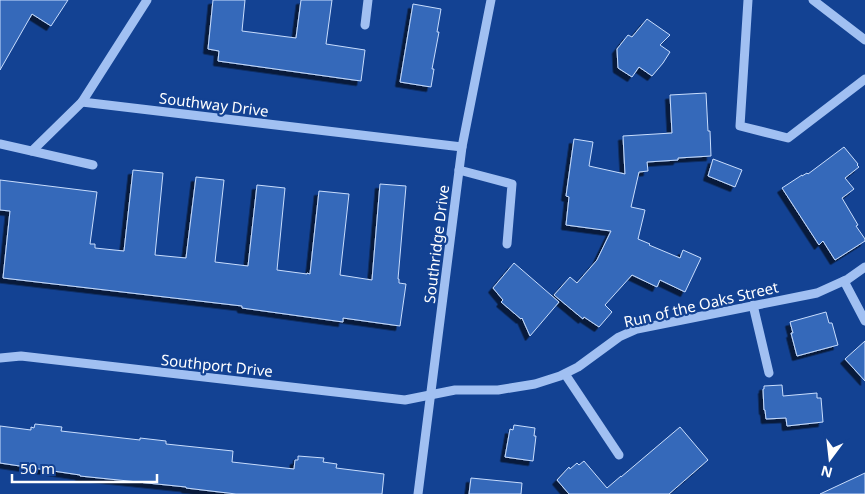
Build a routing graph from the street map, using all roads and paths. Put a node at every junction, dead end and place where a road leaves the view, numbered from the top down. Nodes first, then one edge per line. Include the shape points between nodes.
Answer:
1 (147, 0) edge
2 (368, 0) edge
3 (491, 0) edge
4 (748, 0) edge
5 (813, 0) edge
6 (365, 25) dead end
7 (865, 40) edge
8 (865, 79) edge
9 (82, 102) junction
10 (0, 144) edge
11 (462, 147) junction
12 (32, 151) junction
13 (93, 165) dead end
14 (459, 170) junction
15 (507, 244) dead end
16 (865, 267) edge
17 (844, 281) junction
18 (753, 306) junction
19 (865, 321) edge
20 (0, 358) edge
21 (769, 373) dead end
22 (565, 374) junction
23 (431, 395) junction
24 (619, 455) dead end
25 (418, 494) edge

1 - 9 street
2 - 6 street
3 - 11 street, Southridge Drive
4 - 8 street via 740,126 788,138
5 - 7 street
9 - 11 street, Southway Drive
9 - 12 street
10 - 12 street
11 - 14 street, Southridge Drive
12 - 13 street
14 - 15 street via 512,184
14 - 23 street, Southridge Drive
16 - 17 street, Run of the Oaks Street
17 - 18 street, Run of the Oaks Street via 817,292
17 - 19 street
18 - 21 street
18 - 22 street, Run of the Oaks Street via 637,329 618,336
20 - 23 street, Southport Drive via 21,356 405,400
22 - 23 street, Run of the Oaks Street via 507,389 455,390
22 - 24 street
23 - 25 street, Southridge Drive

